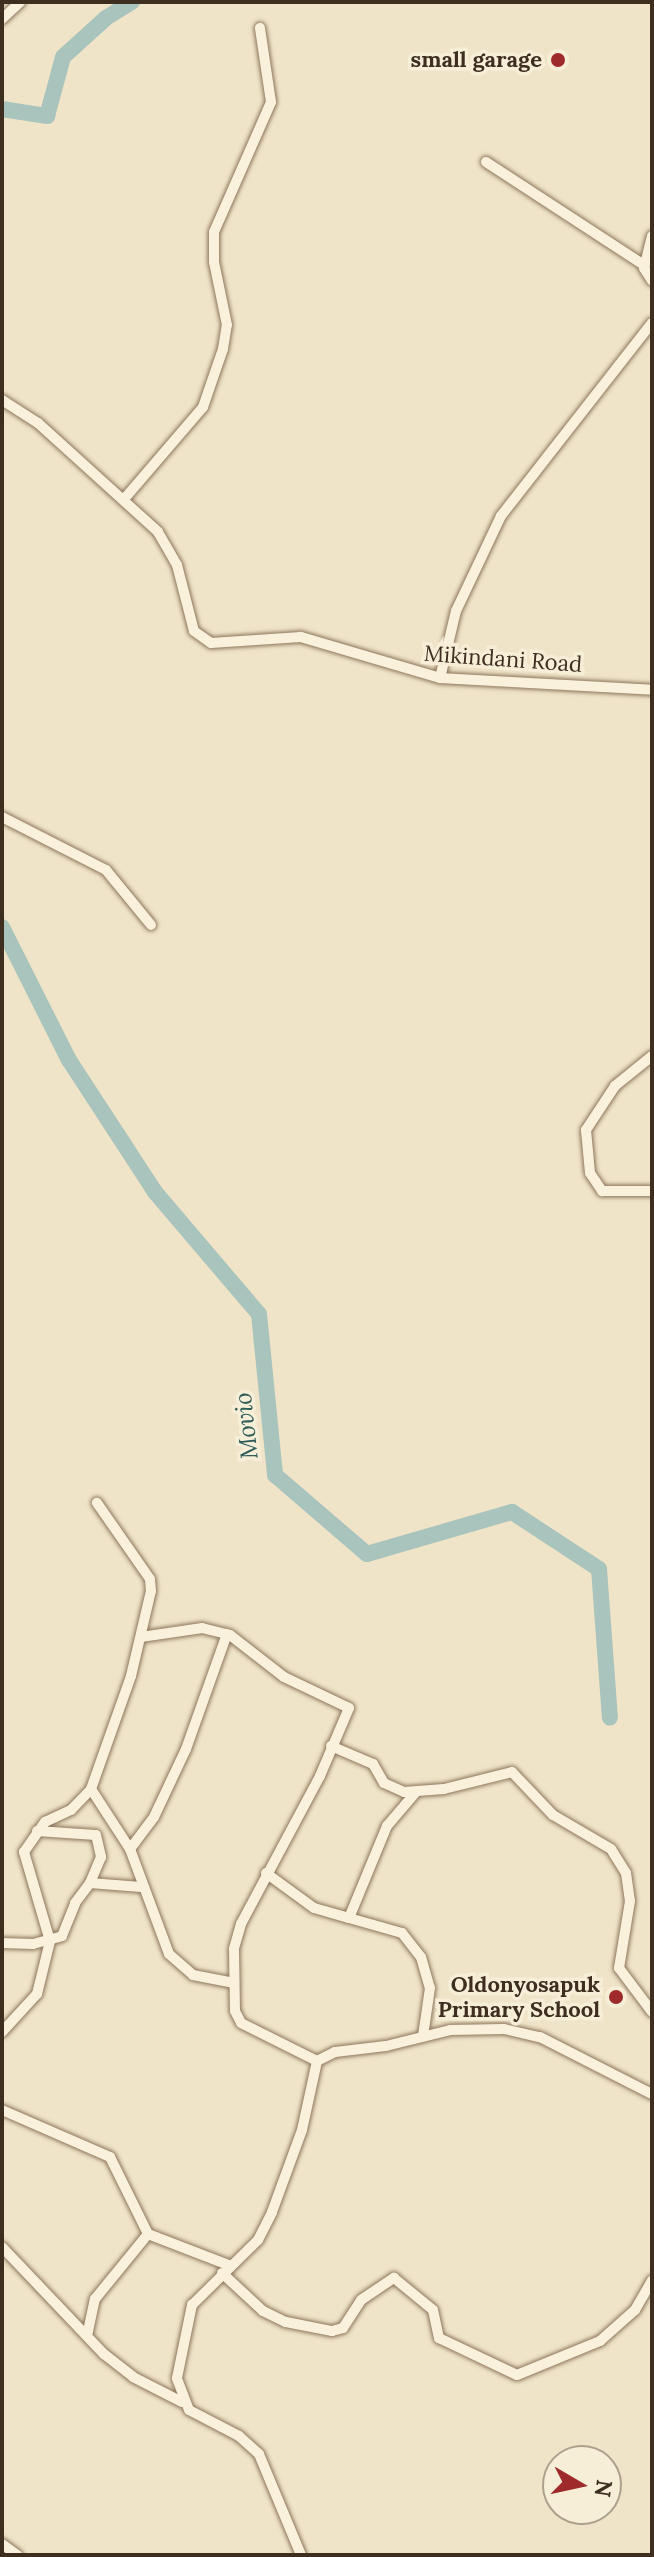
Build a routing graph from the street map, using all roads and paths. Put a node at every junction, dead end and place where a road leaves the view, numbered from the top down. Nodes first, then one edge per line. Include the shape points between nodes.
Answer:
1 (20, 2) edge
2 (2, 19) edge
3 (260, 28) dead end
4 (486, 162) dead end
5 (652, 236) edge
6 (644, 265) junction
7 (652, 281) edge
8 (652, 323) edge
9 (4, 406) edge
10 (125, 498) junction
11 (440, 678) junction
12 (652, 690) edge
13 (2, 817) edge
14 (151, 925) dead end
15 (652, 1056) edge
16 (652, 1191) edge
17 (97, 1503) dead end
18 (227, 1634) junction
19 (141, 1637) junction
20 (331, 1746) junction
21 (91, 1789) junction
22 (416, 1792) junction
23 (37, 1831) junction
24 (130, 1849) junction
25 (266, 1873) junction
26 (90, 1883) junction
27 (141, 1887) junction
28 (349, 1918) junction
29 (50, 1941) junction
30 (2, 1943) edge
31 (234, 1983) junction
32 (652, 2012) edge
33 (2, 2032) edge
34 (423, 2036) junction
35 (317, 2061) junction
36 (652, 2094) edge
37 (2, 2110) edge
38 (148, 2234) junction
39 (2, 2247) edge
40 (227, 2269) junction
41 (652, 2281) edge
42 (87, 2336) junction
43 (186, 2406) junction
44 (2, 2544) edge
45 (17, 2555) edge
46 (301, 2555) edge

1 - 2 street
3 - 10 street via 271,102 214,232 227,325 223,349 203,407
4 - 6 street
5 - 6 street
6 - 7 street
8 - 11 street via 501,516 456,611
9 - 10 street, Mikindani Road
10 - 11 street, Mikindani Road via 168,545 200,638 211,643 301,637
11 - 12 street, Mikindani Road
13 - 14 street via 106,870
15 - 16 street via 615,1086 586,1130 590,1173 602,1191
17 - 19 street via 151,1582
18 - 19 street via 188,1629
18 - 20 street via 284,1677 347,1706 349,1712
18 - 24 street via 186,1749 154,1817
19 - 21 street
20 - 22 street via 373,1764 390,1788
20 - 25 street
21 - 23 street via 82,1802
21 - 24 street
22 - 28 street via 387,1826
22 - 32 street via 512,1772 553,1815 611,1849 626,1873 630,1901 619,1968
23 - 26 street via 96,1835 101,1857
23 - 29 street via 24,1852 25,1868
24 - 27 street
25 - 28 street via 314,1908
25 - 31 street via 237,1936
26 - 27 street
26 - 29 street via 75,1903 67,1931
27 - 31 street via 162,1944 178,1965 208,1981
28 - 34 street via 402,1933 421,1957 430,1988
29 - 30 street
29 - 33 street via 37,1994
31 - 35 street via 241,2023
34 - 35 street via 327,2053
34 - 36 street via 471,2027 528,2031
35 - 40 street via 299,2141 272,2212 258,2240
37 - 38 street via 110,2157
38 - 40 street
38 - 42 street via 95,2299
39 - 42 street
40 - 41 street via 263,2311 286,2322 332,2331 343,2328 361,2300 394,2278 433,2310 439,2338 517,2375 600,2341 635,2310
40 - 43 street via 198,2295 186,2326 177,2378
42 - 43 street via 133,2377
43 - 46 street via 239,2436 259,2454
44 - 45 street

